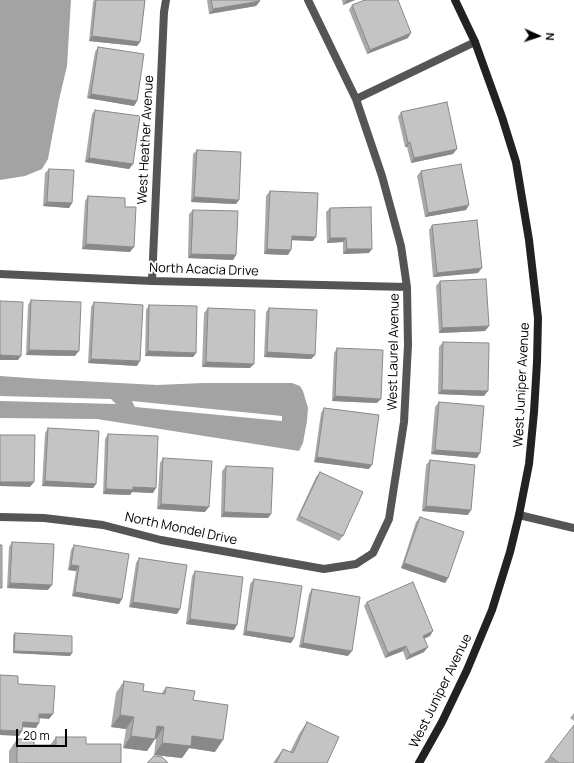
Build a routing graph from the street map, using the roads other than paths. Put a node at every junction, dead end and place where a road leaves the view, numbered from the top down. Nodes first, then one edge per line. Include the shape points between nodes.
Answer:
1 (166, 0) edge
2 (308, 0) edge
3 (455, 0) edge
4 (475, 42) junction
5 (356, 99) junction
6 (0, 274) edge
7 (152, 281) junction
8 (407, 287) junction
9 (519, 515) junction
10 (0, 517) edge
11 (574, 528) edge
12 (356, 564) joint
13 (419, 763) edge

1 - 7 street, West Heather Avenue
2 - 5 street, West Laurel Avenue
3 - 4 street, West Juniper Avenue
4 - 5 street
4 - 9 street, West Juniper Avenue via 516,162 538,318 529,464
5 - 8 street, West Laurel Avenue via 384,183 401,246
6 - 7 street, North Acacia Drive
7 - 8 street, North Acacia Drive
8 - 12 street, West Laurel Avenue via 408,345 404,422 389,519 373,553
9 - 11 street
9 - 13 street, West Juniper Avenue via 492,610 467,670
10 - 12 street, North Mondel Drive via 44,518 103,525 161,540 324,569

